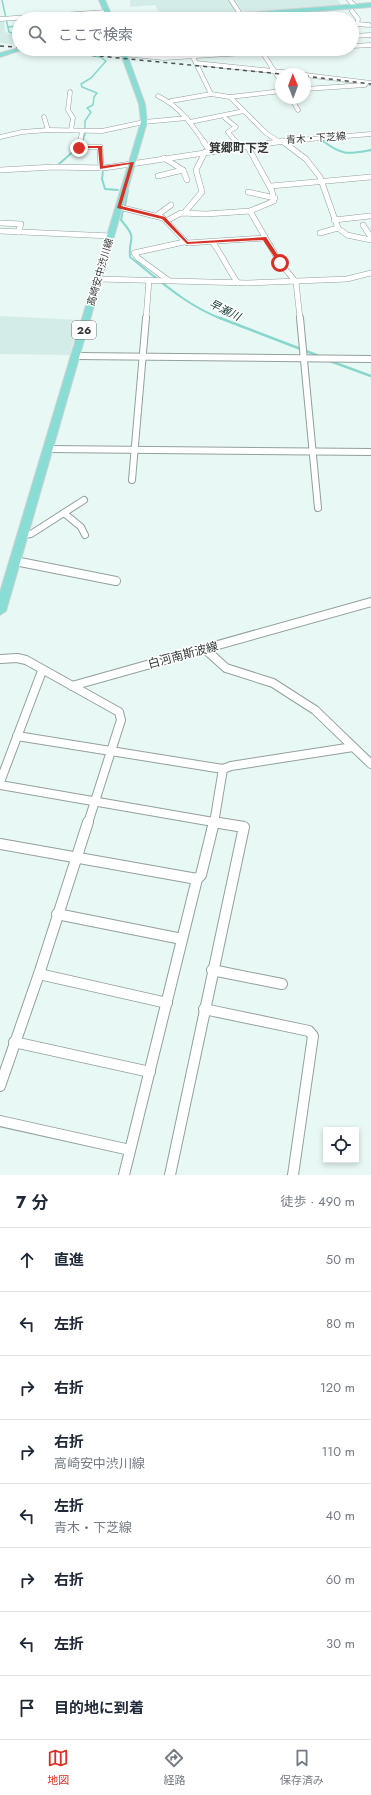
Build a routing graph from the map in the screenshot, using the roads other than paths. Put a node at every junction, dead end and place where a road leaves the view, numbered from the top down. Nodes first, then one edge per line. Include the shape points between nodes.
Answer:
1 (102, 0) edge
2 (231, 0) edge
3 (344, 0) edge
4 (349, 0) edge
5 (348, 5) dead end
6 (371, 6) edge
7 (354, 9) junction
8 (107, 12) edge
9 (239, 12) edge
10 (312, 12) edge
11 (355, 12) edge
12 (357, 12) edge
13 (359, 13) edge
14 (362, 16) dead end
15 (365, 20) dead end
16 (359, 24) edge
17 (370, 26) edge
18 (371, 35) edge
19 (359, 36) edge
20 (371, 45) edge
21 (359, 46) edge
22 (12, 49) edge
23 (12, 51) edge
24 (0, 53) edge
25 (124, 56) edge
26 (150, 56) edge
27 (204, 56) edge
28 (265, 56) edge
29 (194, 57) junction
30 (196, 62) junction
31 (274, 71) joint
32 (311, 75) edge
33 (371, 83) edge
34 (311, 88) edge
35 (275, 91) edge
36 (70, 92) dead end
37 (211, 94) junction
38 (158, 96) dead end
39 (230, 97) junction
40 (171, 101) junction
41 (294, 104) edge
42 (298, 110) dead end
43 (244, 111) junction
44 (44, 117) dead end
45 (187, 118) junction
46 (225, 118) dead end
47 (144, 122) junction
48 (190, 122) junction
49 (48, 130) junction
50 (71, 130) junction
51 (85, 132) junction
52 (371, 134) edge
53 (0, 137) edge
54 (280, 141) junction
55 (241, 147) junction
56 (248, 147) junction
57 (207, 151) junction
58 (164, 158) junction
59 (132, 163) junction
60 (101, 168) junction
61 (0, 170) edge
62 (183, 170) junction
63 (158, 176) dead end
64 (371, 177) edge
65 (187, 180) dead end
66 (323, 182) junction
67 (271, 186) junction
68 (248, 192) dead end
69 (275, 198) junction
70 (171, 205) dead end
71 (119, 207) junction
72 (250, 211) junction
73 (184, 213) junction
74 (156, 216) junction
75 (370, 216) dead end
76 (334, 220) junction
77 (166, 221) junction
78 (0, 223) edge
79 (363, 225) dead end
80 (338, 228) junction
81 (0, 231) edge
82 (18, 232) junction
83 (320, 233) dead end
84 (111, 236) junction
85 (264, 238) junction
86 (371, 238) edge
87 (184, 242) junction
88 (213, 243) junction
89 (371, 273) edge
90 (99, 279) junction
91 (151, 280) junction
92 (167, 280) junction
93 (296, 282) junction
94 (238, 283) junction
95 (76, 356) junction
96 (142, 357) junction
97 (304, 357) junction
98 (371, 359) edge
99 (49, 449) junction
100 (135, 450) junction
101 (313, 451) junction
102 (371, 452) edge
103 (132, 480) dead end
104 (84, 500) dead end
105 (318, 508) dead end
106 (64, 513) junction
107 (23, 535) junction
108 (86, 535) dead end
109 (15, 561) junction
110 (116, 581) dead end
111 (371, 602) edge
112 (0, 611) edge
113 (205, 649) junction
114 (0, 658) edge
115 (42, 671) junction
116 (72, 686) junction
117 (17, 736) junction
118 (354, 747) junction
119 (111, 752) junction
120 (371, 764) edge
121 (223, 769) junction
122 (0, 784) edge
123 (95, 800) junction
124 (214, 822) junction
125 (0, 844) edge
126 (76, 857) junction
127 (197, 879) junction
128 (57, 914) junction
129 (182, 938) junction
130 (212, 970) junction
131 (39, 974) junction
132 (282, 984) dead end
133 (167, 1003) junction
134 (204, 1009) junction
135 (14, 1042) junction
136 (150, 1072) junction
137 (0, 1086) edge
138 (0, 1121) edge
139 (130, 1150) junction
140 (124, 1175) edge
141 (170, 1175) edge
142 (293, 1175) edge

1 - 8 main road
2 - 9 street
3 - 5 street
4 - 7 street
6 - 7 main road
7 - 10 main road
7 - 11 street
7 - 12 street
13 - 14 street
15 - 17 street
16 - 17 street
18 - 19 street
20 - 21 street
22 - 24 main road
23 - 24 main road
25 - 47 main road, 高崎安中渋川線 / 26 via 142,104
26 - 29 street
27 - 29 street
28 - 31 street
29 - 30 street
30 - 31 street
30 - 37 street
32 - 33 street
33 - 34 street
35 - 39 street
36 - 50 street via 68,110 73,118
37 - 39 street
37 - 40 street
38 - 40 street
39 - 43 street
40 - 45 street
41 - 42 street
43 - 48 street
43 - 54 street via 266,133
44 - 49 street
45 - 47 street
45 - 48 street
46 - 55 street via 236,127 228,132
47 - 51 street
47 - 59 main road, 高崎安中渋川線 / 26
48 - 57 street
49 - 50 street
49 - 53 street
50 - 51 street
51 - 60 street via 79,148 100,147
52 - 54 street, 青木・下芝線
54 - 56 street, 青木・下芝線
54 - 66 street via 312,166
55 - 56 street, 青木・下芝線
55 - 57 street, 青木・下芝線
56 - 67 street
57 - 58 street, 青木・下芝線
57 - 73 street via 196,170 202,192
58 - 59 street, 青木・下芝線
58 - 62 street
59 - 60 street, 青木・下芝線
59 - 71 main road, 高崎安中渋川線 / 26
60 - 61 street, 青木・下芝線
62 - 63 street
62 - 65 street
64 - 66 street
66 - 67 street
66 - 76 street
67 - 69 street
68 - 69 street
69 - 72 street via 274,201
70 - 74 street
71 - 74 street
71 - 84 main road, 高崎安中渋川線 / 26
72 - 73 street
72 - 85 street
73 - 77 street via 174,215
74 - 77 street
75 - 76 street
76 - 80 street
77 - 87 street
78 - 82 street via 21,224
79 - 86 street
80 - 83 street
80 - 86 street via 342,233
81 - 82 street
82 - 84 street
84 - 90 main road, 高崎安中渋川線 / 26
85 - 88 street
85 - 93 street
87 - 88 street
87 - 92 street via 134,253
88 - 94 street via 222,255 228,271
89 - 93 street via 347,279
90 - 91 street
90 - 95 main road, 高崎安中渋川線 / 26
91 - 92 street
91 - 96 street
92 - 94 street
93 - 94 street
93 - 97 street
95 - 96 street
95 - 99 main road, 高崎安中渋川線 / 26
96 - 97 street
96 - 100 street
97 - 98 street
97 - 101 street
99 - 100 street
99 - 107 main road, 高崎安中渋川線 / 26
100 - 101 street
100 - 103 street
101 - 102 street
101 - 105 street
104 - 106 street
106 - 107 street via 31,534
106 - 108 street via 81,527
107 - 109 main road, 高崎安中渋川線 / 26
109 - 110 street
109 - 112 main road, 高崎安中渋川線 / 26
111 - 113 street, 白河南斯波線
113 - 116 street, 白河南斯波線
113 - 118 street via 226,668 273,683 315,710
114 - 115 street via 26,660
115 - 116 street
115 - 117 street
116 - 119 street via 120,715 121,720
117 - 119 street
117 - 122 street
118 - 120 street
118 - 121 street
119 - 121 street
119 - 123 street
121 - 124 street
122 - 123 street
123 - 124 street
123 - 126 street
124 - 127 street via 201,875
124 - 130 street via 244,827
125 - 126 street
126 - 127 street
126 - 128 street
127 - 129 street
128 - 129 street
128 - 131 street
129 - 133 street
130 - 132 street
130 - 134 street
131 - 133 street
131 - 135 street
133 - 136 street
134 - 141 street
134 - 142 street via 309,1031 313,1036
135 - 136 street
135 - 137 street
136 - 139 street
138 - 139 street
139 - 140 street

